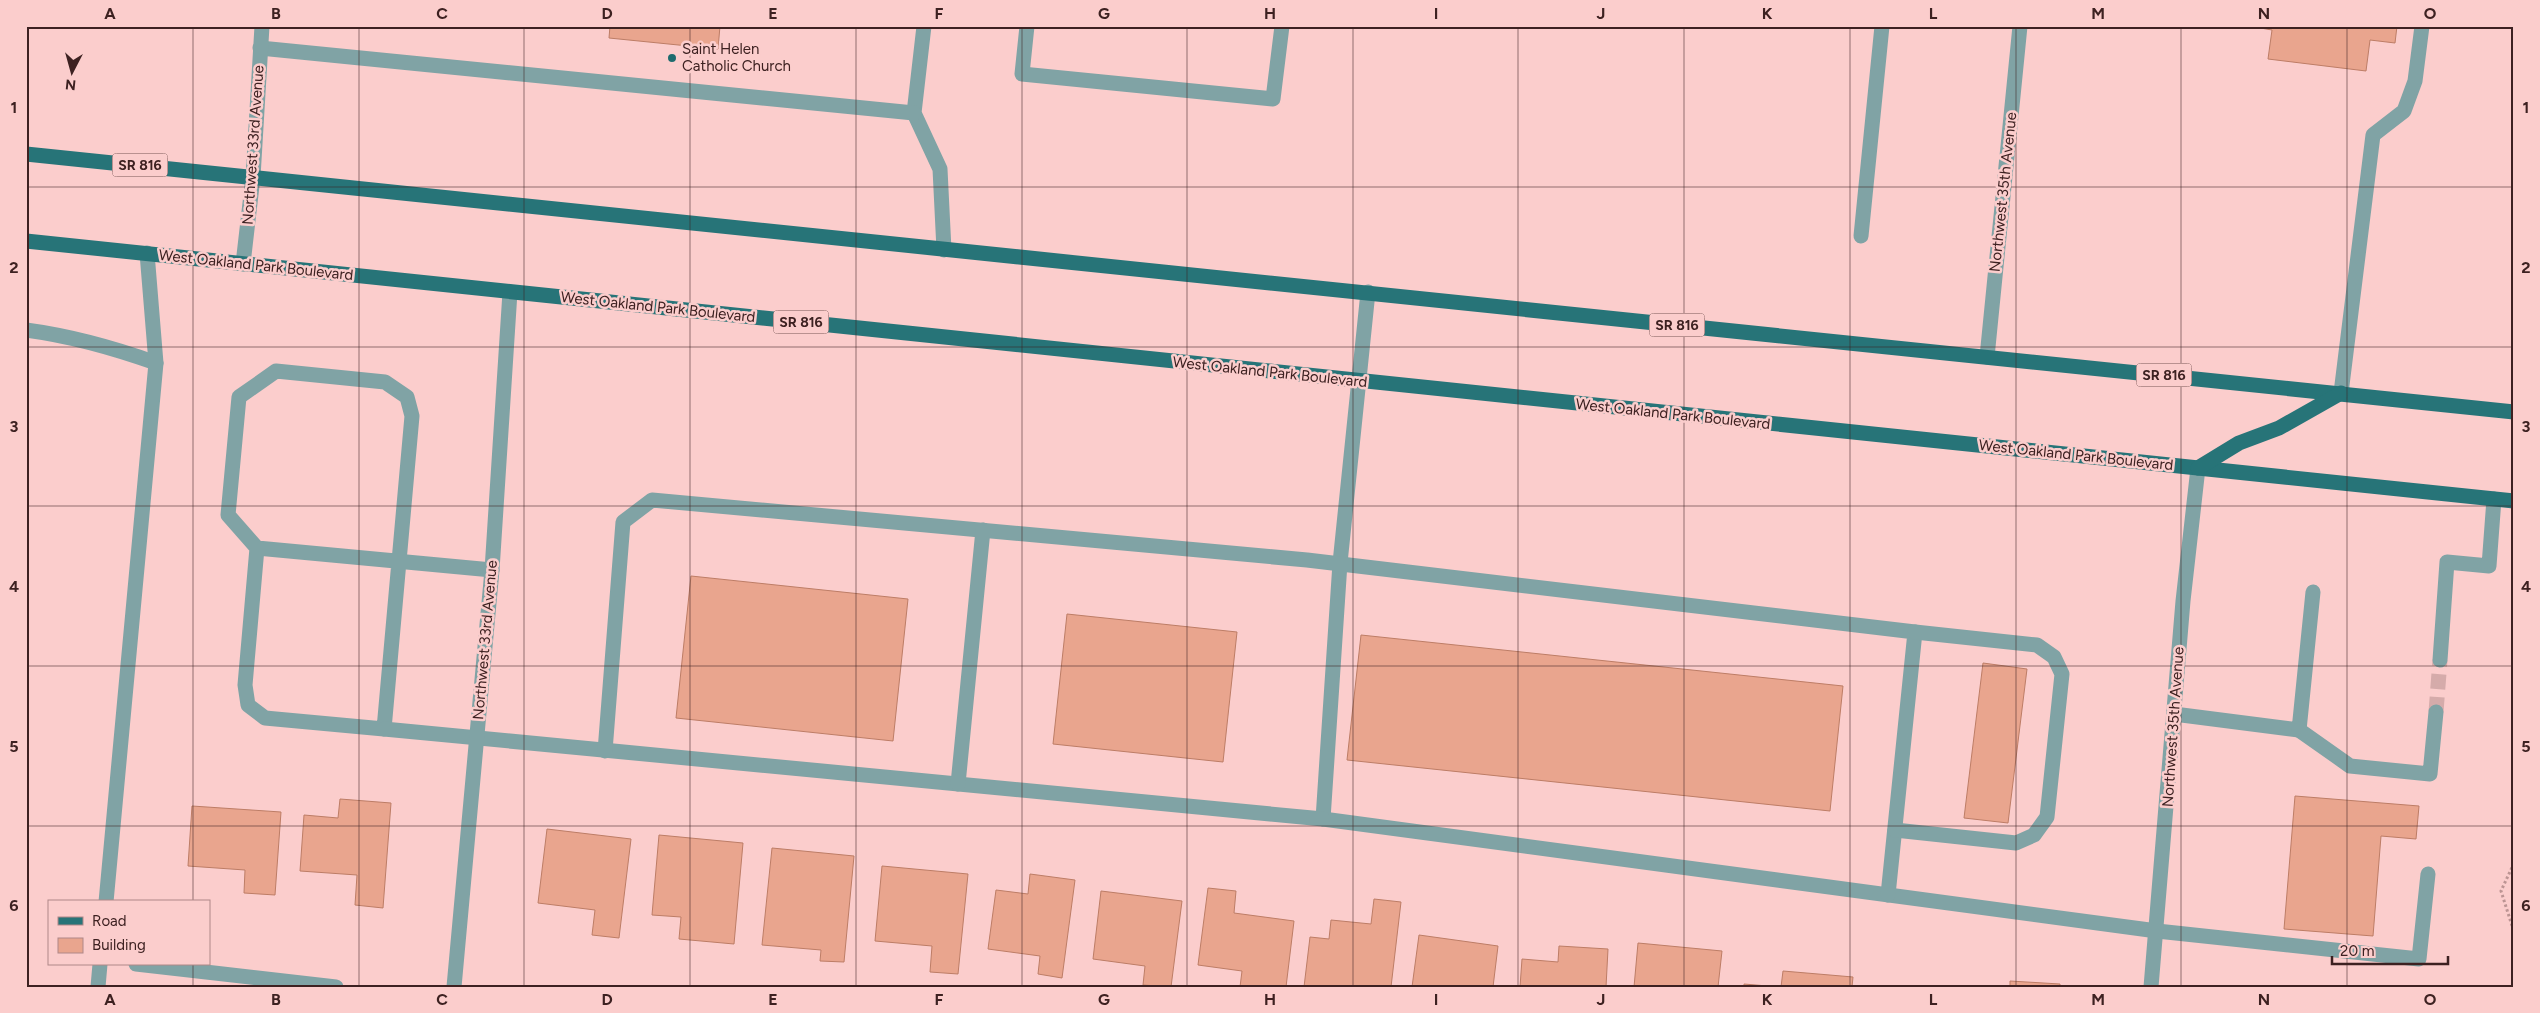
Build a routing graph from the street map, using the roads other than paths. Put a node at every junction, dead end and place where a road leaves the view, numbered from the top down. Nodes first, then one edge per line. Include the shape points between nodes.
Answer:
1 (262, 26) edge
2 (924, 26) edge
3 (1028, 26) edge
4 (1282, 26) edge
5 (1882, 26) edge
6 (2020, 26) edge
7 (2422, 26) edge
8 (260, 48) junction
9 (914, 113) junction
10 (26, 154) edge
11 (253, 176) junction
12 (1861, 236) dead end
13 (26, 241) edge
14 (944, 250) junction
15 (147, 253) junction
16 (243, 264) junction
17 (510, 292) junction
18 (1368, 292) junction
19 (26, 330) edge
20 (1987, 357) junction
21 (156, 363) junction
22 (1359, 381) junction
23 (2341, 393) junction
24 (2514, 412) edge
25 (2198, 468) junction
26 (2494, 499) junction
27 (2514, 501) edge
28 (983, 530) junction
29 (257, 548) junction
30 (399, 562) junction
31 (1340, 563) junction
32 (492, 570) junction
33 (2313, 592) dead end
34 (1915, 632) junction
35 (2440, 660) tunnel mouth
36 (2436, 712) tunnel mouth
37 (2174, 714) junction
38 (384, 729) junction
39 (2299, 730) junction
40 (476, 739) junction
41 (605, 751) junction
42 (958, 784) junction
43 (1323, 819) junction
44 (1895, 830) junction
45 (2428, 874) dead end
46 (1888, 895) junction
47 (106, 900) edge
48 (2157, 931) junction
49 (100, 966) edge
50 (153, 966) edge
51 (98, 987) edge
52 (336, 987) edge
53 (454, 987) edge
54 (2151, 987) edge

1 - 8 street, Northwest 33rd Avenue
2 - 9 street
3 - 4 street via 1022,74 1273,99
5 - 12 street
6 - 20 street, Northwest 35th Avenue
7 - 23 street via 2415,81 2404,111 2373,135
8 - 9 street
8 - 11 street, Northwest 33rd Avenue
9 - 14 street via 940,169
10 - 11 main road, SR 816
11 - 14 main road, SR 816
11 - 16 street, Northwest 33rd Avenue
13 - 15 main road, West Oakland Park Boulevard / SR 816
14 - 18 main road, SR 816
15 - 16 main road, West Oakland Park Boulevard / SR 816
15 - 21 street
16 - 17 main road, West Oakland Park Boulevard / SR 816
17 - 22 main road, West Oakland Park Boulevard / SR 816
17 - 32 street, Northwest 33rd Avenue
18 - 20 main road, SR 816
18 - 22 street
19 - 21 street via 120,350
20 - 23 main road, SR 816
21 - 47 street
22 - 25 main road, West Oakland Park Boulevard / SR 816
22 - 31 street
23 - 24 main road, SR 816
23 - 25 main road via 2279,428 2239,443
25 - 26 main road, West Oakland Park Boulevard / SR 816
25 - 37 street, Northwest 35th Avenue
26 - 27 main road, West Oakland Park Boulevard / SR 816
26 - 35 street via 2488,566 2447,562
28 - 31 street
28 - 41 street via 652,500 623,522
28 - 42 street
29 - 30 street
29 - 30 street via 228,515 239,397 276,371 386,382 407,396 412,416
29 - 38 street via 245,685 248,705 265,718
30 - 32 street
30 - 38 street
31 - 34 street
31 - 43 street
32 - 40 street, Northwest 33rd Avenue
33 - 39 street
34 - 44 street
34 - 44 street via 2037,645 2054,657 2062,674 2047,817 2034,835 2016,843
36 - 39 street via 2430,774 2350,766
37 - 39 street
37 - 48 street, Northwest 35th Avenue
38 - 40 street
40 - 41 street
40 - 53 street, Northwest 33rd Avenue
41 - 42 street
42 - 43 street
43 - 46 street
44 - 46 street
45 - 48 street via 2419,958
46 - 48 street
48 - 54 street, Northwest 35th Avenue
49 - 51 street
50 - 52 street

